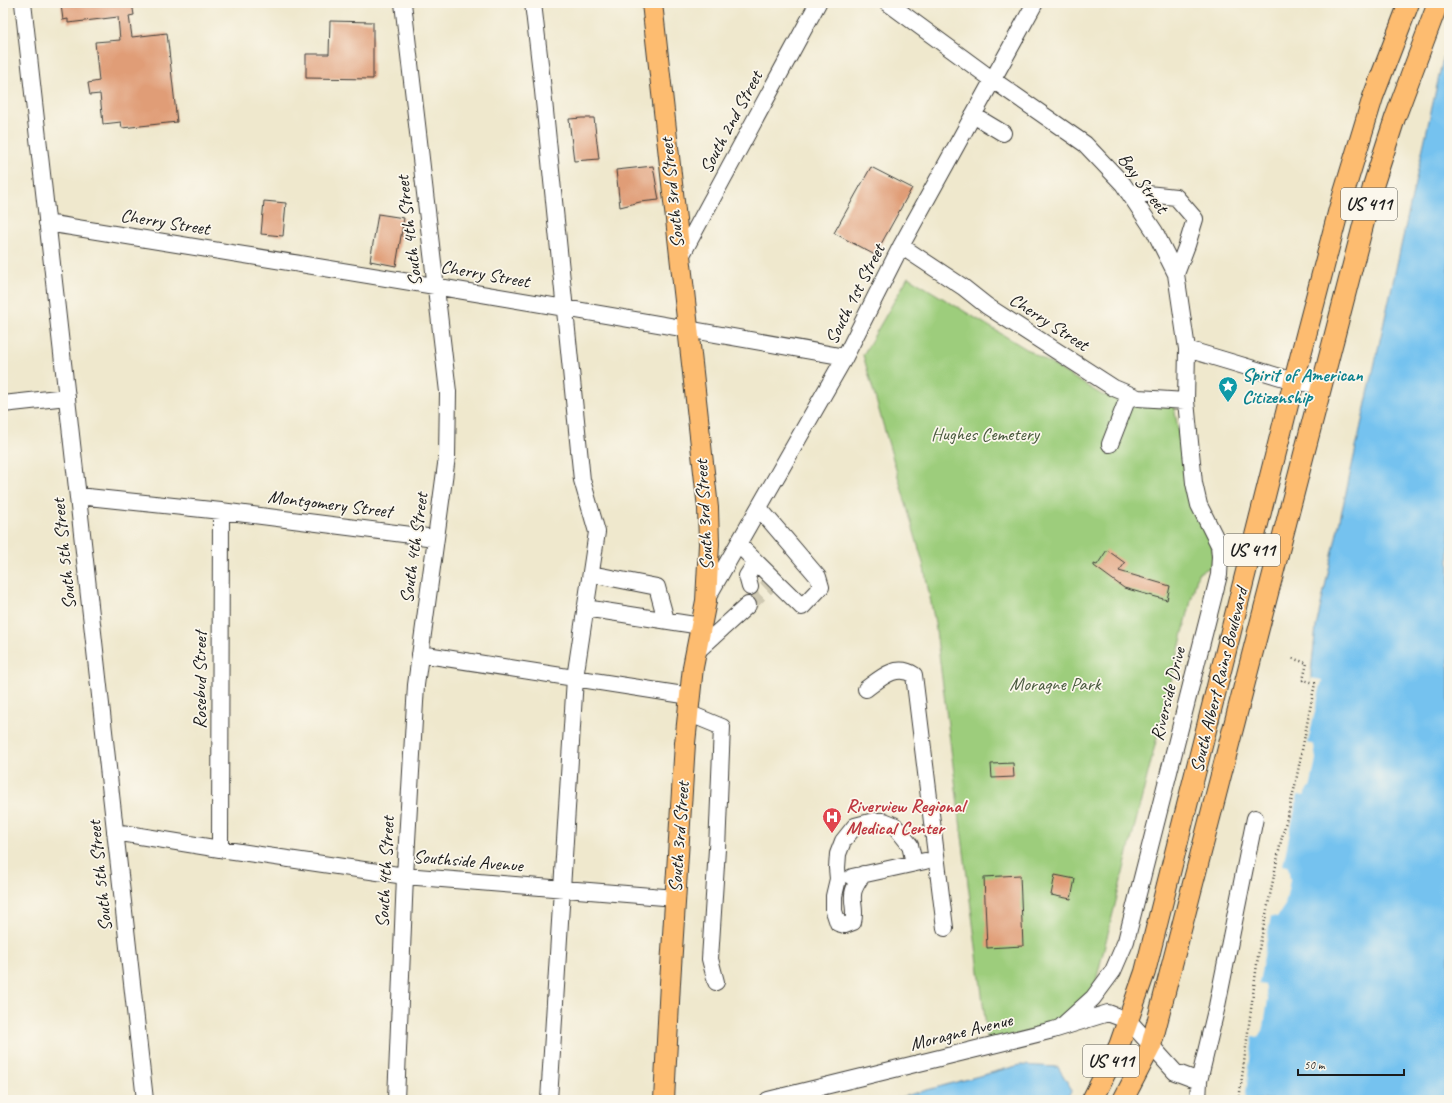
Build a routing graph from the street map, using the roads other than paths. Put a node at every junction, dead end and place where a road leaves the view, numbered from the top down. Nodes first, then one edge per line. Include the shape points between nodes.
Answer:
1 (23, 3) edge
2 (403, 3) edge
3 (533, 3) edge
4 (652, 3) edge
5 (818, 3) edge
6 (888, 3) edge
7 (1035, 3) edge
8 (1409, 3) edge
9 (1438, 3) edge
10 (993, 80) junction
11 (973, 115) junction
12 (1004, 133) dead end
13 (1128, 192) junction
14 (47, 223) junction
15 (901, 246) junction
16 (679, 260) junction
17 (1176, 274) junction
18 (435, 286) junction
19 (565, 308) junction
20 (687, 328) junction
21 (1187, 349) junction
22 (845, 357) junction
23 (1294, 381) junction
24 (1322, 386) junction
25 (1130, 395) junction
26 (67, 397) junction
27 (1186, 402) junction
28 (3, 404) edge
29 (1110, 444) dead end
30 (78, 496) junction
31 (759, 508) junction
32 (221, 511) junction
33 (435, 538) junction
34 (738, 544) junction
35 (756, 562) junction
36 (591, 574) junction
37 (750, 586) tunnel mouth
38 (706, 601) junction
39 (748, 605) tunnel mouth
40 (585, 608) junction
41 (666, 620) junction
42 (701, 626) junction
43 (695, 653) junction
44 (420, 654) junction
45 (575, 678) junction
46 (866, 689) dead end
47 (689, 705) junction
48 (1255, 818) dead end
49 (116, 832) junction
50 (220, 849) junction
51 (936, 858) junction
52 (914, 863) junction
53 (863, 874) junction
54 (405, 876) junction
55 (838, 880) junction
56 (562, 888) junction
57 (676, 898) junction
58 (945, 928) dead end
59 (716, 982) dead end
60 (1128, 1021) junction
61 (1061, 1027) junction
62 (1151, 1046) junction
63 (1199, 1081) junction
64 (145, 1100) edge
65 (396, 1100) edge
66 (549, 1100) edge
67 (664, 1100) edge
68 (768, 1100) edge
69 (1092, 1100) edge
70 (1123, 1100) edge
71 (1198, 1100) edge

1 - 14 street, South 5th Street
2 - 18 street, South 4th Street
3 - 19 street
4 - 16 main road, South 3rd Street
5 - 16 street, South 2nd Street
6 - 10 street, Bay Street
7 - 10 street, South 1st Street
8 - 23 main road, South Albert Rains Boulevard / US 411 via 1362,130
9 - 24 main road, South Albert Rains Boulevard / US 411 via 1374,183
10 - 11 street, South 1st Street
10 - 13 street, Bay Street via 1085,144
11 - 12 street
11 - 15 street, South 1st Street
13 - 17 street, Bay Street via 1155,232
13 - 17 street via 1176,197 1195,218 1188,245
14 - 18 street, Cherry Street
14 - 26 street, South 5th Street
15 - 22 street, South 1st Street
15 - 25 street, Cherry Street via 994,310 1114,388
16 - 20 main road, South 3rd Street
17 - 21 street, Bay Street
18 - 19 street, Cherry Street
18 - 33 street, South 4th Street via 448,392 447,457
19 - 20 street, Cherry Street
19 - 36 street via 582,480 597,532
20 - 22 street, Cherry Street
20 - 38 main road, South 3rd Street via 708,508
21 - 23 street
21 - 27 street, Riverside Drive
22 - 31 street, South 1st Street
23 - 24 street
23 - 60 main road, South Albert Rains Boulevard / US 411 via 1145,972
24 - 62 main road, South Albert Rains Boulevard / US 411
25 - 27 street, Cherry Street
25 - 29 street
26 - 28 street
26 - 30 street, South 5th Street
27 - 61 street, Riverside Drive via 1194,483 1200,505 1218,545 1218,575 1126,941 1113,971 1093,998
30 - 32 street, Montgomery Street
30 - 49 street, South 5th Street
31 - 34 street, South 1st Street
31 - 35 street via 818,577 821,586 802,607 771,583
32 - 33 street, Montgomery Street
32 - 50 street, Rosebud Street
33 - 44 street, South 4th Street
34 - 35 street
34 - 38 street, South 1st Street
35 - 37 street via 747,576
36 - 40 street
36 - 41 street via 657,587
38 - 42 main road, South 3rd Street
39 - 43 street
40 - 41 street
40 - 45 street
41 - 42 street
42 - 43 main road, South 3rd Street
43 - 47 main road, South 3rd Street
44 - 45 street
44 - 54 street, South 4th Street
45 - 47 street
45 - 56 street
46 - 51 street via 889,673 898,670 908,671 914,675
47 - 57 main road, South 3rd Street
47 - 59 street via 722,727 710,959
48 - 63 street
49 - 50 street, Southside Avenue
49 - 64 street, South 5th Street
50 - 54 street, Southside Avenue
51 - 52 street
51 - 58 street
52 - 53 street
52 - 55 street via 910,845 894,825 874,821 855,826 843,841 838,854
53 - 55 street
53 - 55 street via 853,895 854,922 845,925 838,923 834,911
54 - 56 street, Southside Avenue
54 - 65 street, South 4th Street
56 - 57 street, Southside Avenue
56 - 66 street
57 - 67 main road, South 3rd Street
60 - 61 street, Moragne Avenue via 1108,1013
60 - 62 street, Moragne Avenue
60 - 69 main road, South Albert Rains Boulevard / US 411 via 1108,1070
61 - 68 street, Moragne Avenue
62 - 63 street, Moragne Avenue via 1174,1072
62 - 70 main road, South Albert Rains Boulevard / US 411
63 - 71 street

